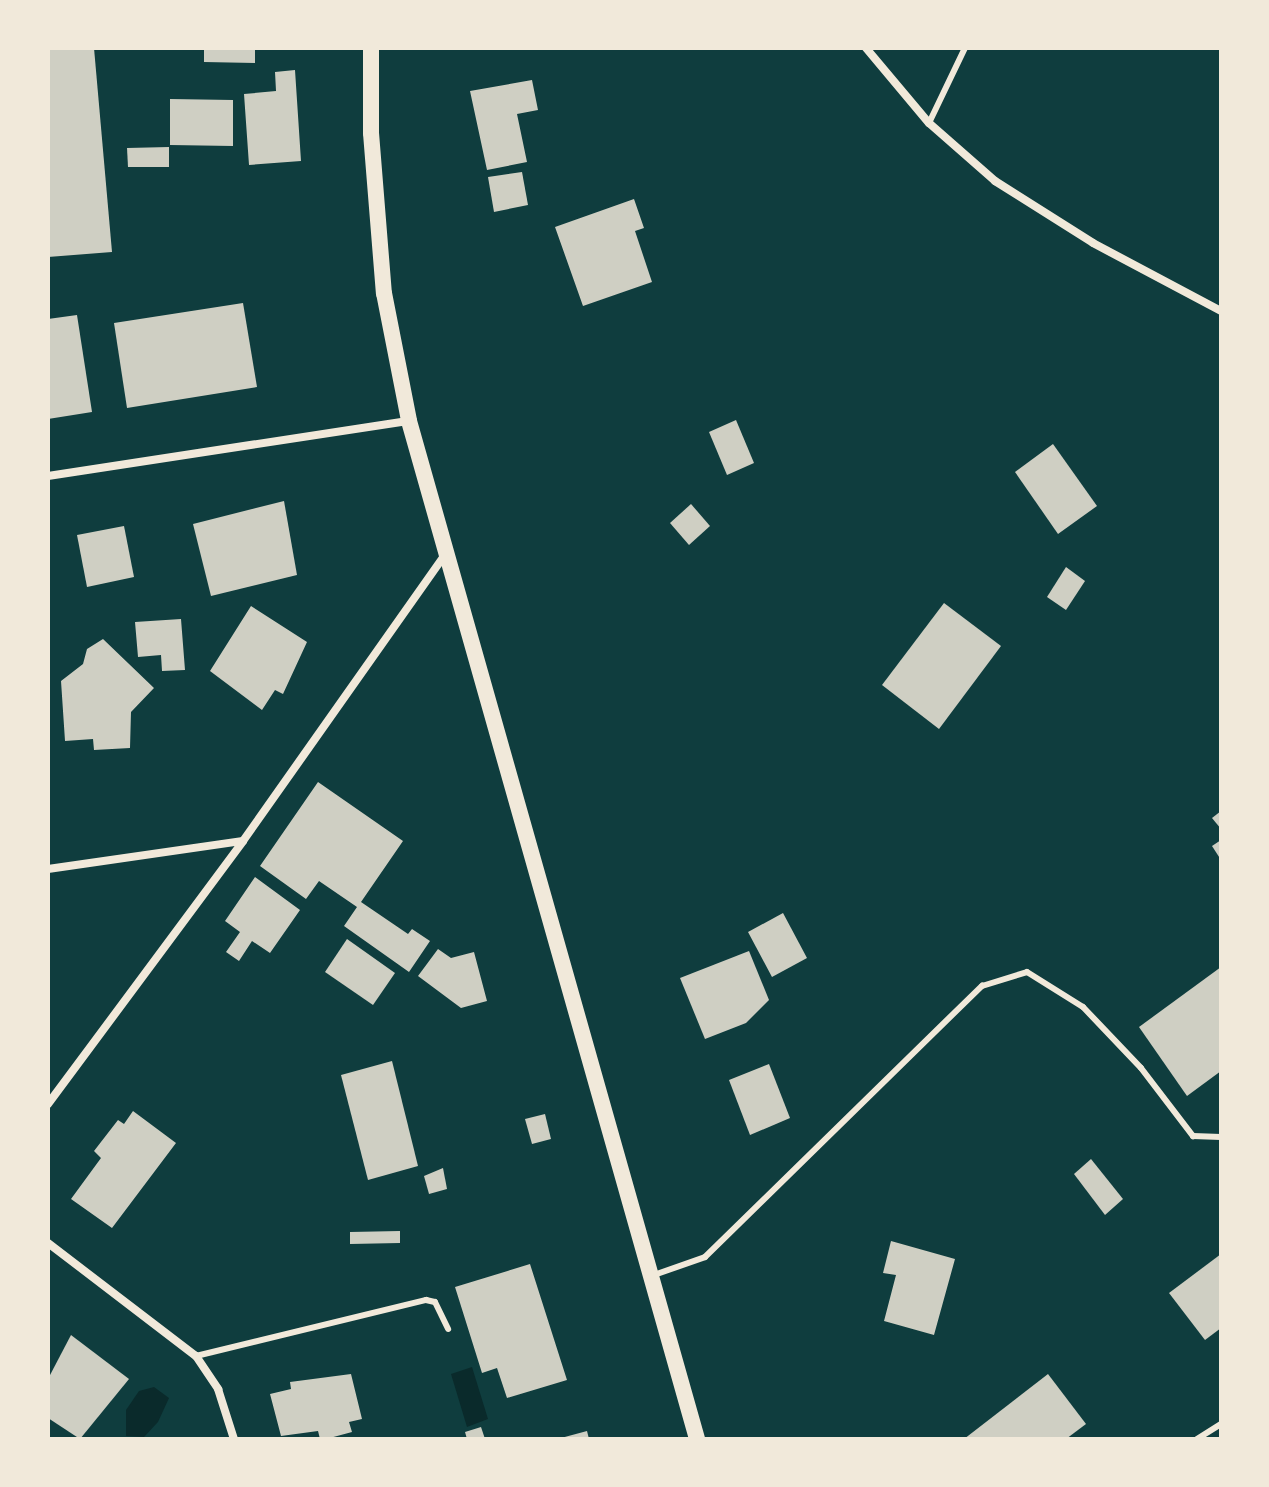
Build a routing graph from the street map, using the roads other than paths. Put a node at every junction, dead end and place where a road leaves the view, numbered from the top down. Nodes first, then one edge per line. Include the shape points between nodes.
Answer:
1 (371, 48) edge
2 (866, 48) edge
3 (965, 48) edge
4 (929, 123) junction
5 (1221, 311) edge
6 (409, 421) junction
7 (48, 476) edge
8 (445, 555) junction
9 (243, 841) junction
10 (48, 869) edge
11 (48, 1104) edge
12 (1221, 1137) edge
13 (48, 1243) edge
14 (654, 1275) junction
15 (448, 1329) dead end
16 (196, 1356) junction
17 (1221, 1424) edge
18 (234, 1439) edge
19 (697, 1439) edge
20 (1197, 1439) edge

1 - 6 main road via 371,133 382,265
2 - 4 street
3 - 4 lane
4 - 5 street via 995,181 1093,243
6 - 7 street
6 - 8 main road
8 - 9 street
8 - 14 main road
9 - 10 street
9 - 11 street
12 - 14 lane via 1193,1136 1141,1068 1083,1007 1027,972 982,986 705,1257
13 - 16 street
14 - 19 main road
15 - 16 lane via 435,1302 426,1300
16 - 18 street via 218,1389
17 - 20 lane

